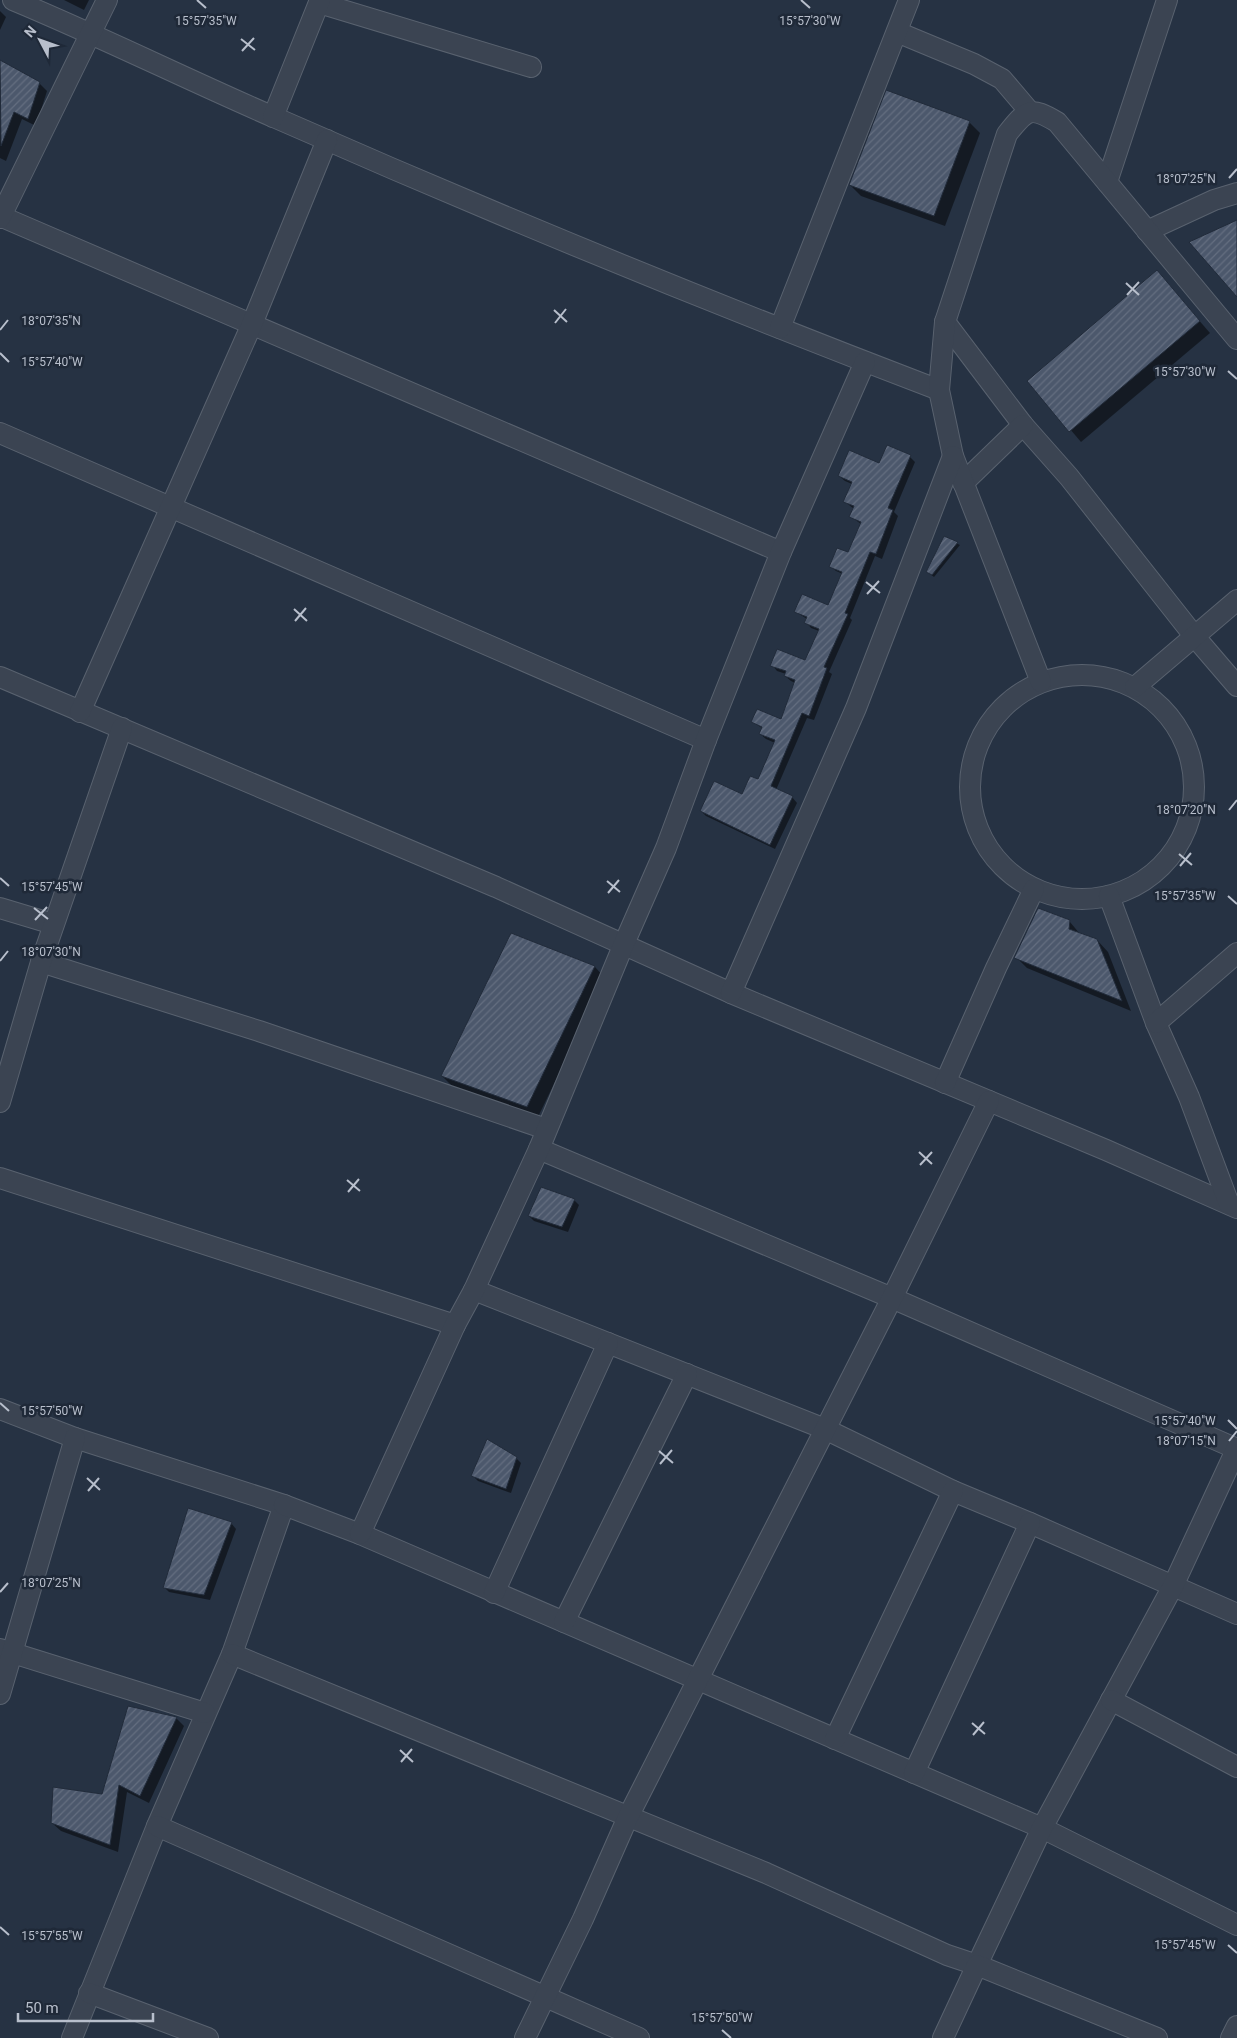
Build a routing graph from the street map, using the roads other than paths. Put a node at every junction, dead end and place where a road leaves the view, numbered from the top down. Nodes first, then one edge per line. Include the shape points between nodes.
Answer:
1 (13, 0) edge
2 (107, 0) edge
3 (909, 0) edge
4 (1167, 0) edge
5 (319, 1) edge
6 (90, 32) junction
7 (897, 32) junction
8 (530, 67) dead end
9 (1030, 112) junction
10 (273, 117) junction
11 (327, 140) junction
12 (1107, 182) junction
13 (1237, 193) edge
14 (0, 217) edge
15 (1147, 231) junction
16 (945, 322) junction
17 (252, 324) junction
18 (780, 328) junction
19 (1237, 339) edge
20 (865, 362) junction
21 (939, 390) junction
22 (1023, 425) junction
23 (0, 433) edge
24 (953, 456) junction
25 (962, 483) junction
26 (170, 508) junction
27 (781, 552) junction
28 (1237, 600) edge
29 (1195, 637) junction
30 (0, 677) edge
31 (1041, 682) junction
32 (1237, 686) edge
33 (1135, 687) junction
34 (80, 712) junction
35 (122, 728) junction
36 (706, 740) junction
37 (1034, 889) junction
38 (1109, 896) junction
39 (0, 908) edge
40 (53, 924) junction
41 (623, 946) junction
42 (1237, 952) edge
43 (40, 962) junction
44 (731, 994) junction
45 (1156, 1023) junction
46 (945, 1083) junction
47 (989, 1101) junction
48 (0, 1102) edge
49 (546, 1129) junction
50 (539, 1149) junction
51 (0, 1178) edge
52 (1233, 1206) edge
53 (474, 1290) junction
54 (892, 1298) junction
55 (455, 1325) junction
56 (608, 1343) junction
57 (687, 1374) junction
58 (0, 1409) edge
59 (825, 1429) junction
60 (75, 1438) junction
61 (1237, 1449) edge
62 (953, 1491) junction
63 (284, 1505) junction
64 (1030, 1523) junction
65 (360, 1534) junction
66 (1173, 1586) junction
67 (494, 1593) junction
68 (1237, 1614) edge
69 (564, 1622) junction
70 (6, 1650) edge
71 (232, 1654) junction
72 (698, 1679) junction
73 (0, 1694) edge
74 (1111, 1700) junction
75 (204, 1713) junction
76 (835, 1739) junction
77 (1237, 1767) edge
78 (914, 1773) junction
79 (628, 1817) junction
80 (157, 1826) junction
81 (1042, 1828) junction
82 (1237, 1925) edge
83 (977, 1965) junction
84 (89, 1993) junction
85 (544, 1996) junction
86 (1237, 2026) edge
87 (72, 2038) edge
88 (208, 2038) edge
89 (525, 2038) edge
90 (639, 2038) edge
91 (943, 2038) edge
92 (1157, 2038) edge
93 (1231, 2038) edge

1 - 6 street
2 - 6 street
3 - 7 street
4 - 12 street
5 - 8 street
5 - 10 street
6 - 10 street
6 - 14 street
7 - 9 street via 1002,79
7 - 18 street
9 - 12 street via 1040,112 1058,122
9 - 16 street via 1018,120 1008,134
10 - 11 street
11 - 17 street
11 - 18 street via 532,228
12 - 15 street
13 - 15 street
14 - 17 street
15 - 19 street
16 - 21 street
16 - 22 street
17 - 26 street
17 - 27 street
18 - 20 street
20 - 21 street
20 - 27 street
21 - 24 street
22 - 25 street
22 - 29 street via 1069,477
23 - 26 street
24 - 25 street
24 - 44 street via 856,708
25 - 31 street
26 - 34 street
26 - 36 street
27 - 36 street
28 - 29 street
29 - 32 street
29 - 33 street
30 - 34 street
31 - 33 street via 1064,675 1089,674 1113,678
31 - 37 street via 1015,696 994,716 979,741 970,769 970,798 976,826 989,852 1009,873
33 - 38 street via 1162,707 1182,734 1193,766 1194,800 1185,833 1166,861 1140,883
34 - 35 street
35 - 40 street
35 - 41 street via 496,888
36 - 41 street via 666,848
37 - 38 street via 1058,897 1083,900
37 - 46 street
38 - 45 street
39 - 40 street
40 - 43 street
41 - 44 street
41 - 49 street
42 - 45 street
43 - 48 street
43 - 49 street via 259,1031
44 - 46 street
45 - 52 street
46 - 47 street
47 - 52 street
47 - 54 street
49 - 50 street
50 - 53 street
50 - 54 street
51 - 55 street
53 - 55 street
53 - 56 street
54 - 59 street
54 - 61 street
55 - 65 street
56 - 57 street
56 - 67 street
57 - 59 street
57 - 69 street
58 - 60 street
59 - 62 street
59 - 72 street
60 - 63 street
60 - 70 street
61 - 66 street
62 - 64 street
62 - 76 street
63 - 65 street
63 - 71 street
64 - 66 street
64 - 78 street
65 - 67 street
66 - 68 street
66 - 74 street
67 - 69 street
69 - 72 street
70 - 73 street
70 - 75 street
71 - 75 street
71 - 79 street
72 - 76 street
72 - 79 street
74 - 77 street
74 - 81 street
75 - 80 street
76 - 78 street
78 - 81 street
79 - 83 street via 766,1873 947,1955
79 - 85 street via 583,1919
80 - 84 street
80 - 85 street
81 - 82 street
81 - 83 street
83 - 91 street
83 - 92 street
84 - 87 street
84 - 88 street
85 - 89 street
85 - 90 street
86 - 93 street

